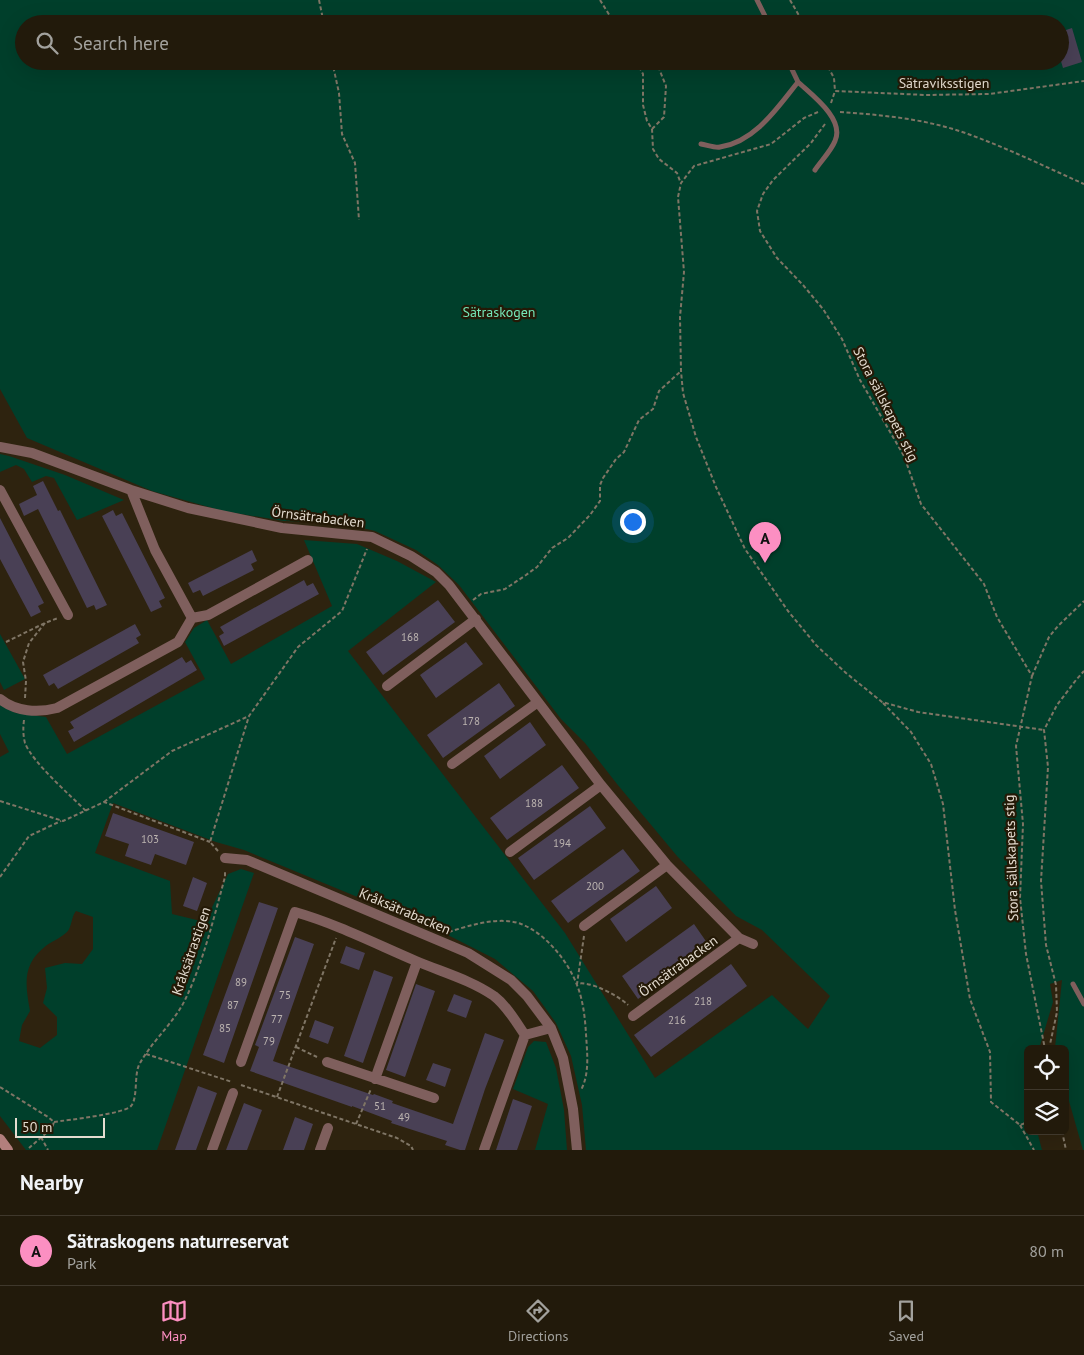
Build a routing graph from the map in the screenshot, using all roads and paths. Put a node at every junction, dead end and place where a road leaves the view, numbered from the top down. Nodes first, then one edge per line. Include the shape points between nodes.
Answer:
1 (319, 0) edge
2 (600, 0) edge
3 (757, 0) edge
4 (790, 0) edge
5 (322, 15) edge
6 (609, 15) edge
7 (764, 15) edge
8 (799, 15) edge
9 (334, 70) edge
10 (641, 70) edge
11 (660, 70) edge
12 (792, 70) edge
13 (830, 70) edge
14 (1084, 81) edge
15 (798, 82) junction
16 (829, 112) junction
17 (652, 130) junction
18 (701, 144) dead end
19 (815, 170) dead end
20 (681, 183) junction
21 (1084, 184) edge
22 (359, 220) dead end
23 (681, 371) junction
24 (0, 447) edge
25 (0, 490) edge
26 (131, 490) junction
27 (372, 537) junction
28 (308, 560) dead end
29 (1084, 601) edge
30 (465, 606) junction
31 (68, 615) joint
32 (192, 618) junction
33 (476, 620) junction
34 (44, 623) junction
35 (6, 642) dead end
36 (1084, 672) edge
37 (1032, 676) junction
38 (387, 686) dead end
39 (0, 699) edge
40 (538, 702) junction
41 (882, 702) junction
42 (26, 710) junction
43 (249, 716) junction
44 (1018, 728) junction
45 (1044, 730) junction
46 (452, 764) dead end
47 (601, 785) junction
48 (0, 801) edge
49 (104, 802) junction
50 (86, 811) junction
51 (61, 820) junction
52 (210, 842) junction
53 (510, 852) dead end
54 (225, 858) junction
55 (667, 865) junction
56 (0, 877) edge
57 (584, 926) joint
58 (340, 927) junction
59 (739, 938) junction
60 (442, 942) junction
61 (753, 944) dead end
62 (416, 962) junction
63 (577, 984) junction
64 (1073, 984) dead end
65 (1084, 1004) edge
66 (633, 1016) joint
67 (551, 1028) junction
68 (524, 1036) junction
69 (1044, 1045) edge
70 (1050, 1045) edge
71 (296, 1047) junction
72 (146, 1054) junction
73 (241, 1062) dead end
74 (327, 1062) joint
75 (375, 1079) junction
76 (0, 1087) edge
77 (232, 1093) dead end
78 (571, 1095) junction
79 (277, 1097) junction
80 (434, 1098) dead end
81 (54, 1122) junction
82 (356, 1124) junction
83 (1024, 1124) edge
84 (1020, 1125) junction
85 (328, 1128) dead end
86 (1063, 1135) edge
87 (42, 1137) junction
88 (0, 1139) edge
89 (29, 1148) dead end
90 (8, 1150) edge
91 (48, 1150) edge
92 (212, 1150) edge
93 (320, 1150) edge
94 (414, 1150) edge
95 (484, 1150) edge
96 (577, 1150) edge
97 (1034, 1150) edge
98 (1066, 1150) edge

1 - 5 path
2 - 6 path
3 - 7 lane
4 - 8 path
9 - 22 path via 342,134 354,163
10 - 17 path via 643,105
11 - 17 path via 666,86 664,117
12 - 15 lane
13 - 14 path, Sätraviksstigen via 835,91 926,95 989,94
15 - 16 lane
15 - 18 lane via 770,117 744,139 719,148
16 - 19 lane via 836,125 836,140
16 - 20 path via 817,112 804,118 771,144 694,166
16 - 21 path via 892,117 953,130
16 - 37 path, Stora sällskapets stig via 827,121 811,143 762,194 757,211 760,231 777,258 823,309 842,339 860,380 904,456 921,504 984,584 997,617
17 - 20 path via 653,149 658,159 677,173
20 - 23 path via 678,197 684,272 680,317
23 - 30 path via 659,391 653,409 639,420 624,452 602,478 600,501 590,515 568,538 552,548 537,567 505,589 481,594
23 - 41 path via 683,393 696,437 745,549 816,645
24 - 26 street, Örnsätrabacken via 32,453
25 - 31 street
26 - 27 street, Örnsätrabacken via 245,522
26 - 32 street via 155,550
27 - 30 street, Örnsätrabacken via 436,572
27 - 43 path via 342,611 298,647
28 - 32 street via 208,615
29 - 37 path via 1049,637
30 - 33 street, Örnsätrabacken
31 - 34 path
32 - 42 street via 178,642 57,708 45,712
33 - 38 street
33 - 40 street, Örnsätrabacken
34 - 35 path
34 - 42 path via 29,643 23,662
36 - 45 path via 1057,705
37 - 44 path, Stora sällskapets stig
39 - 42 street
40 - 46 street
40 - 47 street, Örnsätrabacken
41 - 44 path via 918,712
41 - 84 path via 911,732 931,764 943,804 955,910 970,999 990,1052 991,1102
42 - 50 path via 23,729 26,745 43,768
43 - 49 path via 172,751
43 - 52 path
44 - 45 path
44 - 69 path, Stora sällskapets stig via 1016,746 1023,824 1020,898 1026,954
45 - 70 path via 1048,767 1041,881 1046,945 1056,985 1057,1012
47 - 53 street
47 - 55 street, Örnsätrabacken
48 - 51 path
49 - 50 path
49 - 52 path
50 - 51 path
51 - 56 path via 29,836
52 - 54 path
54 - 60 street, Kråksätrabacken via 247,860
54 - 72 path, Kråksätrastigen via 225,878 196,975 184,1002
55 - 57 street
55 - 59 street, Örnsätrabacken
57 - 63 path
58 - 62 street
58 - 71 path
58 - 73 street via 295,912
59 - 61 street, Örnsätrabacken
59 - 66 street, Örnsätrabacken
60 - 63 path via 446,934 467,927 497,922 520,923 554,949
60 - 67 street, Kråksätrabacken via 511,980
62 - 68 street via 495,997
62 - 75 street
63 - 66 path via 592,985 616,996 627,1003
63 - 78 path via 586,1025 587,1065 585,1082 579,1093
64 - 65 lane
67 - 68 street
67 - 78 street, Kråksätrabacken via 563,1058
68 - 95 street
71 - 74 path
71 - 79 path
72 - 79 path
72 - 81 path, Kråksätrastigen via 138,1067 131,1107 120,1112
74 - 75 street
75 - 80 street
75 - 82 path
76 - 81 path
77 - 92 street
78 - 96 street, Kråksätrabacken
79 - 82 path
81 - 87 path
82 - 94 path via 397,1138
83 - 84 path
84 - 97 path
85 - 93 street
86 - 98 path
87 - 89 path
87 - 91 path
88 - 90 street

